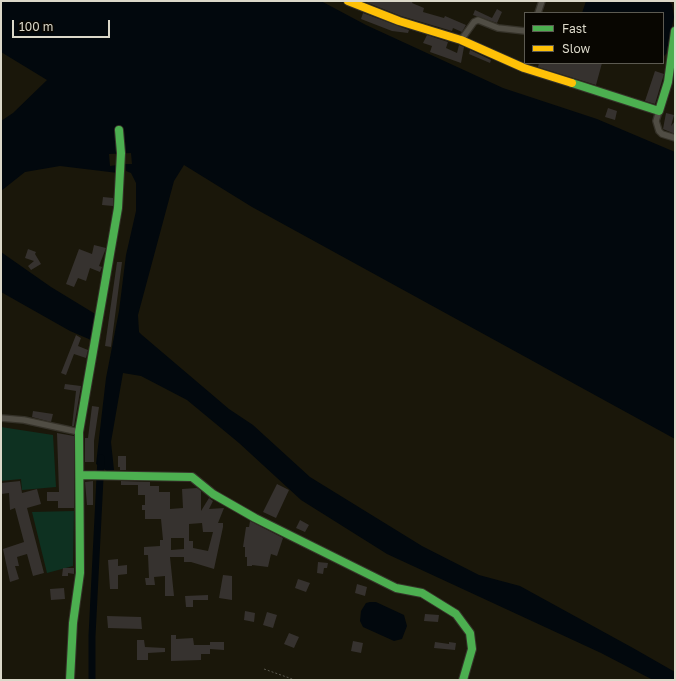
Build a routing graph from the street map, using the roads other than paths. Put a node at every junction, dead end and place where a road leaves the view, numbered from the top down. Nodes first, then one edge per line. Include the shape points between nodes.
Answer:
1 (348, 1) edge
2 (542, 1) edge
3 (538, 12) edge
4 (524, 31) edge
5 (675, 31) edge
6 (462, 40) junction
7 (659, 111) junction
8 (119, 130) dead end
9 (675, 138) edge
10 (1, 418) edge
11 (79, 432) junction
12 (83, 475) junction
13 (70, 680) edge
14 (463, 680) edge

1 - 6 street via 399,22
2 - 3 street
4 - 6 street via 498,28 478,20
5 - 7 street via 668,82
6 - 7 street via 524,68
7 - 9 street via 656,121 659,131
8 - 11 street via 121,153 118,208
10 - 11 street via 24,420
11 - 12 street
12 - 13 street via 80,573 73,623
12 - 14 street via 192,477 213,494 255,518 396,588 422,593 456,614 470,633 472,649

